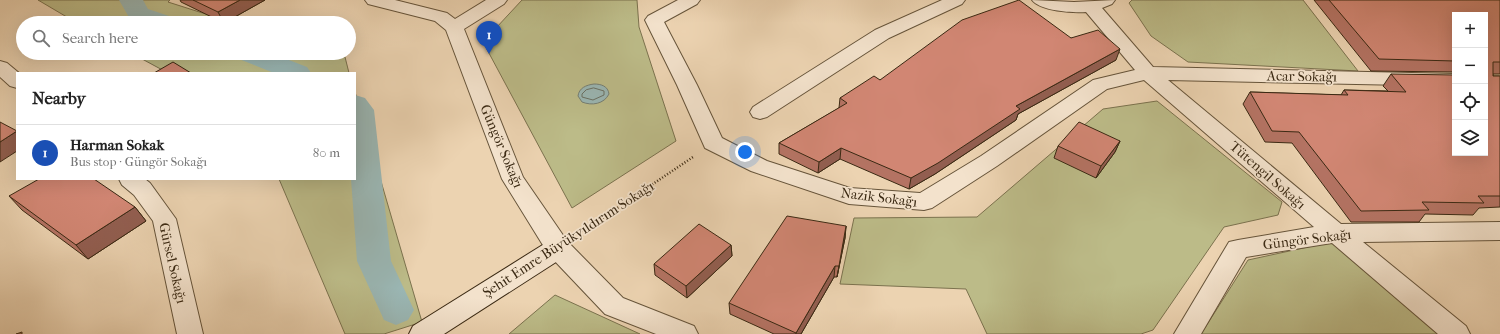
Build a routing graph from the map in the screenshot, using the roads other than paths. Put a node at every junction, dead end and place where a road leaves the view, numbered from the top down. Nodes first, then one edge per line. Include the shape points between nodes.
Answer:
1 (374, 0) edge
2 (498, 0) edge
3 (656, 0) edge
4 (691, 0) edge
5 (956, 0) edge
6 (1041, 0) edge
7 (1098, 3) edge
8 (654, 20) junction
9 (454, 27) junction
10 (0, 67) edge
11 (1148, 73) junction
12 (1452, 80) edge
13 (16, 81) edge
14 (760, 112) dead end
15 (131, 180) edge
16 (1500, 231) edge
17 (1336, 233) junction
18 (558, 248) junction
19 (190, 334) edge
20 (422, 334) edge
21 (685, 334) edge
22 (1187, 334) edge
23 (1457, 334) edge

1 - 9 street via 441,17
2 - 9 street
3 - 8 street
4 - 8 street
5 - 14 street via 882,34
6 - 7 street, Tütengil Sokağı via 1064,6
7 - 11 street, Tütengil Sokağı
8 - 11 street, Nazik Sokağı via 714,143 759,166 849,196 924,202 989,161 1100,84
9 - 18 street, Güngör Sokağı via 513,179
10 - 13 street
11 - 12 street, Acar Sokağı
11 - 17 street, Tütengil Sokağı
15 - 19 street, Gürsel Sokağı via 142,189 164,219
16 - 17 street, Güngör Sokağı
17 - 22 street, Güngör Sokağı via 1238,249
17 - 23 street, Tütengil Sokağı
18 - 20 street, Şehit Emre Büyükyıldırım Sokağı
18 - 21 street, Güngör Sokağı via 614,306

